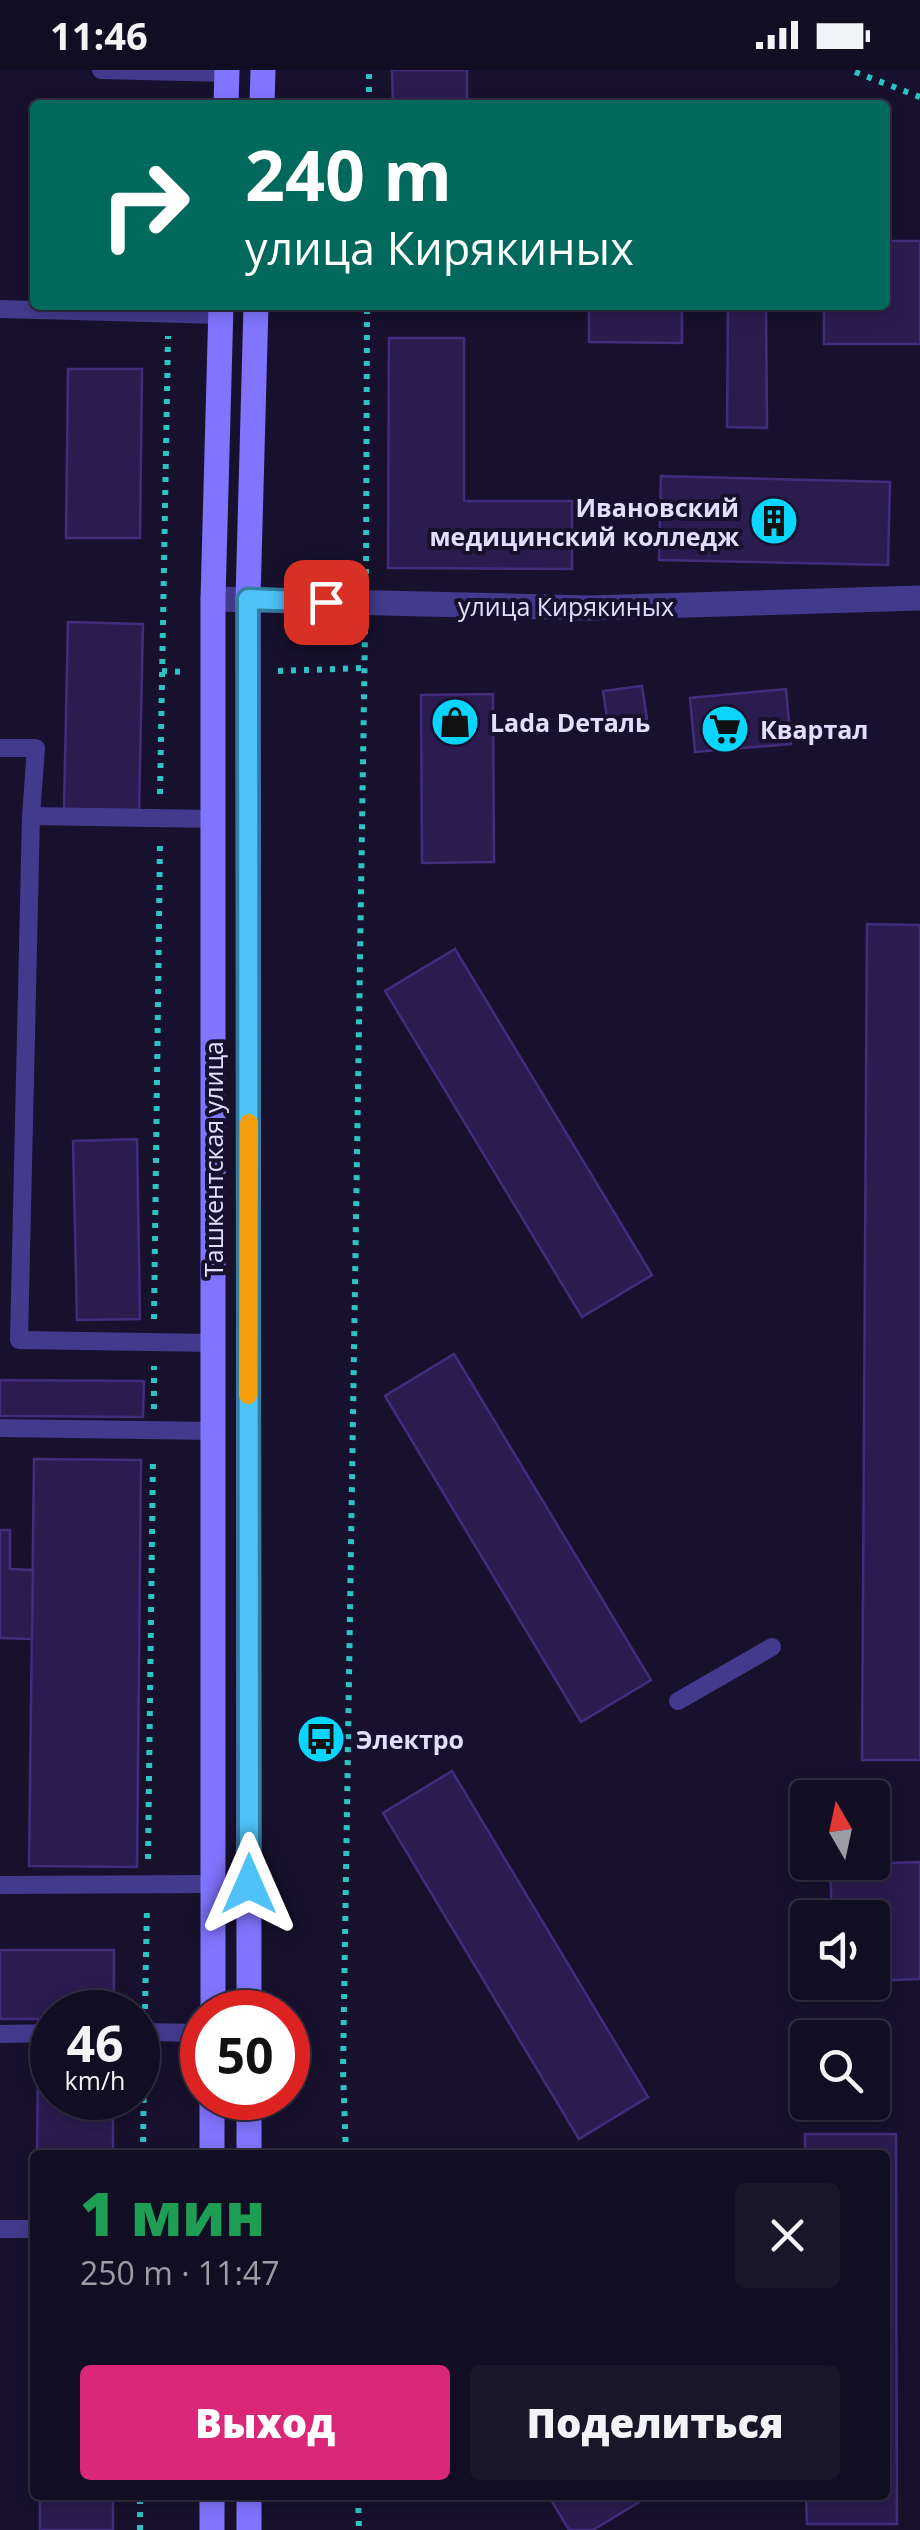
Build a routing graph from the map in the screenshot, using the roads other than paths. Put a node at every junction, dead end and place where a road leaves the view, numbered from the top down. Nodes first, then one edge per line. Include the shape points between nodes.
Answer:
1 (101, 70) edge
2 (263, 70) edge
3 (227, 72) edge
4 (226, 100) edge
5 (262, 100) edge
6 (0, 309) edge
7 (30, 310) edge
8 (34, 310) edge
9 (221, 310) edge
10 (256, 310) edge
11 (920, 598) edge
12 (248, 599) junction
13 (213, 600) junction
14 (0, 748) edge
15 (31, 816) junction
16 (213, 819) junction
17 (9, 1338) edge
18 (212, 1344) junction
19 (0, 1428) edge
20 (213, 1431) junction
21 (772, 1647) dead end
22 (678, 1700) dead end
23 (212, 1884) junction
24 (249, 1884) junction
25 (0, 1886) edge
26 (212, 1990) edge
27 (249, 1990) edge
28 (30, 2033) edge
29 (0, 2034) edge
30 (212, 2120) edge
31 (249, 2120) edge
32 (212, 2150) edge
33 (249, 2150) edge
34 (0, 2229) edge
35 (30, 2229) edge
36 (212, 2500) edge
37 (249, 2500) edge
38 (212, 2530) edge
39 (249, 2530) edge

1 - 3 lane
2 - 5 main road
3 - 4 main road
6 - 7 lane
8 - 9 lane
9 - 13 main road, Ташкентская улица
10 - 12 main road, Ташкентская улица
11 - 12 street, улица Кирякиных via 590,608
12 - 13 street, улица Кирякиных
12 - 24 main road, Ташкентская улица
13 - 16 main road, Ташкентская улица
14 - 15 lane via 36,748
15 - 16 lane
15 - 17 lane
16 - 18 main road, Ташкентская улица
17 - 18 lane
18 - 20 main road, Ташкентская улица
19 - 20 lane
20 - 23 main road, Ташкентская улица
21 - 22 lane
23 - 24 main road
23 - 25 lane
23 - 26 main road, Ташкентская улица
24 - 27 main road, Ташкентская улица
28 - 29 lane
30 - 32 main road
31 - 33 main road
34 - 35 lane
36 - 38 main road
37 - 39 main road

